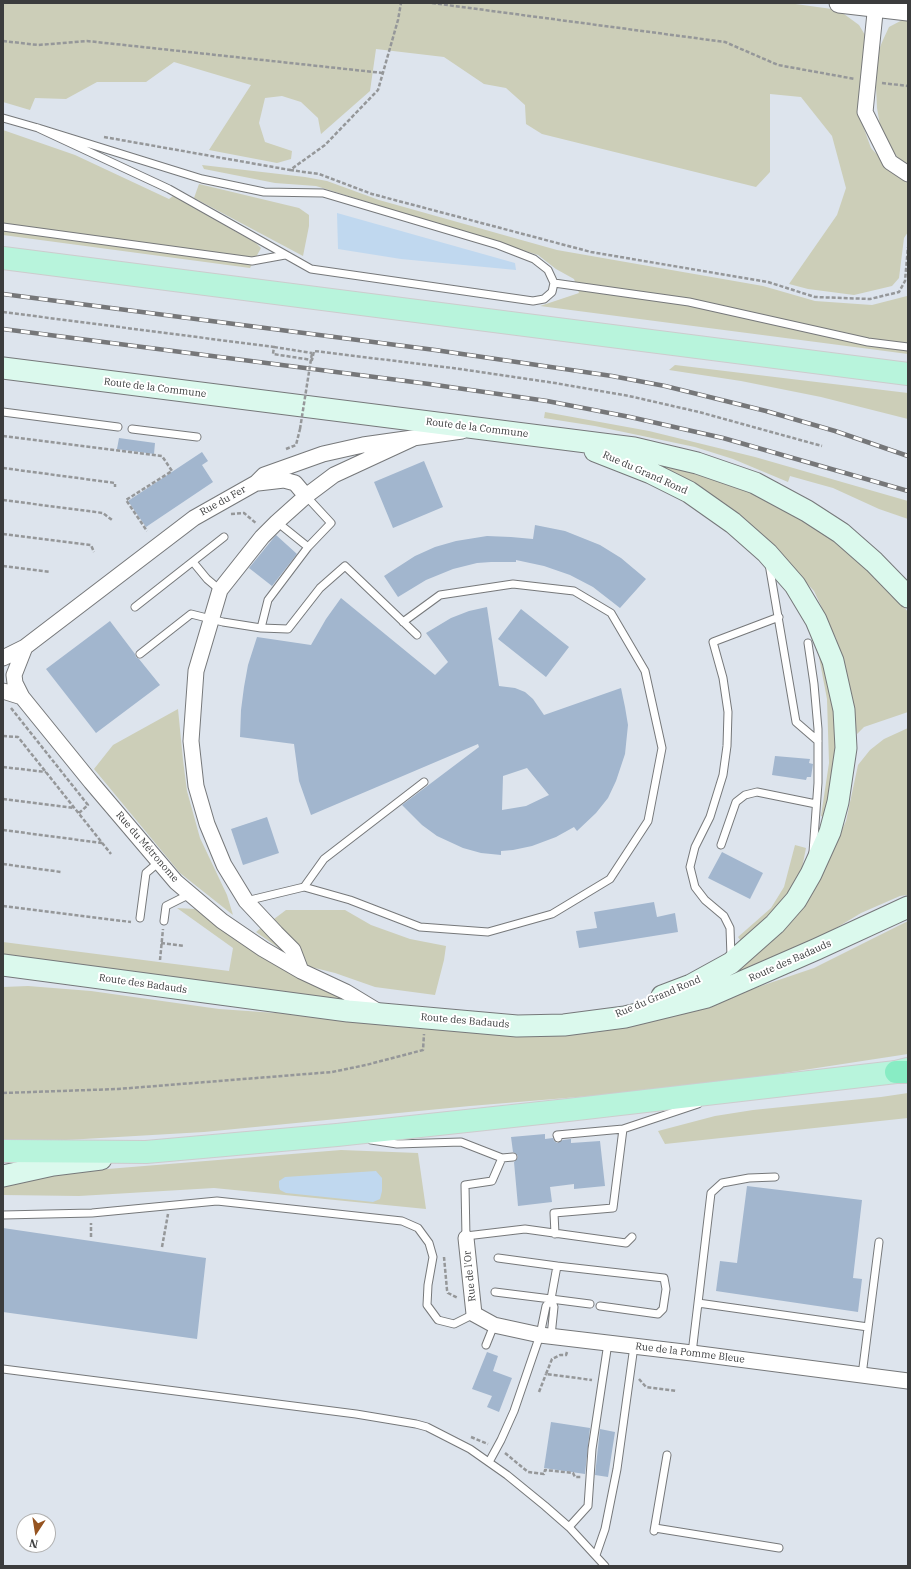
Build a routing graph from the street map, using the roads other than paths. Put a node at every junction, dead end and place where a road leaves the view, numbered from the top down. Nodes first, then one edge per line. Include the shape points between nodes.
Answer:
1 (839, 3) edge
2 (876, 5) edge
3 (908, 12) edge
4 (3, 118) edge
5 (38, 128) junction
6 (908, 174) edge
7 (3, 227) edge
8 (285, 255) junction
9 (3, 258) edge
10 (554, 283) junction
11 (908, 347) edge
12 (3, 368) edge
13 (908, 374) edge
14 (3, 412) edge
15 (118, 427) dead end
16 (480, 428) junction
17 (132, 429) dead end
18 (197, 437) dead end
19 (414, 438) junction
20 (566, 440) junction
21 (256, 483) junction
22 (306, 496) junction
23 (277, 522) junction
24 (224, 537) dead end
25 (308, 548) junction
26 (767, 553) junction
27 (194, 562) junction
28 (220, 590) junction
29 (908, 597) edge
30 (135, 607) dead end
31 (779, 617) junction
32 (212, 619) junction
33 (403, 622) junction
34 (261, 628) junction
35 (417, 635) dead end
36 (808, 643) dead end
37 (25, 647) junction
38 (140, 654) dead end
39 (3, 658) edge
40 (5, 697) edge
41 (22, 697) junction
42 (818, 741) junction
43 (424, 782) dead end
44 (816, 804) junction
45 (721, 845) dead end
46 (159, 862) junction
47 (812, 874) junction
48 (304, 887) junction
49 (190, 894) junction
50 (246, 901) junction
51 (908, 907) edge
52 (140, 918) dead end
53 (164, 922) road end
54 (731, 963) junction
55 (3, 965) edge
56 (47, 971) junction
57 (301, 971) junction
58 (3, 980) edge
59 (382, 1014) junction
60 (601, 1021) junction
61 (904, 1071) edge
62 (738, 1090) junction
63 (622, 1129) junction
64 (337, 1135) junction
65 (558, 1138) dead end
66 (3, 1151) edge
67 (146, 1152) junction
68 (513, 1157) dead end
69 (502, 1158) junction
70 (3, 1176) edge
71 (775, 1177) dead end
72 (3, 1215) edge
73 (555, 1234) junction
74 (466, 1237) junction
75 (632, 1237) dead end
76 (879, 1242) dead end
77 (498, 1258) dead end
78 (557, 1266) junction
79 (495, 1292) dead end
80 (551, 1299) junction
81 (698, 1303) junction
82 (590, 1304) dead end
83 (600, 1306) dead end
84 (474, 1307) junction
85 (494, 1325) junction
86 (868, 1327) junction
87 (545, 1335) junction
88 (608, 1343) junction
89 (486, 1345) dead end
90 (634, 1346) junction
91 (692, 1353) junction
92 (3, 1368) edge
93 (862, 1375) junction
94 (908, 1381) edge
95 (667, 1455) dead end
96 (489, 1462) junction
97 (569, 1527) junction
98 (779, 1548) dead end
99 (596, 1555) junction
100 (605, 1566) edge

1 - 2 street
2 - 3 street
2 - 6 street via 865,112 890,162
4 - 5 lane
5 - 8 lane via 169,189
5 - 10 lane via 202,179 264,192 323,194 498,245 534,259 548,270
7 - 8 lane via 252,261
8 - 10 lane via 311,269 533,301 544,299 552,292
9 - 13 main road
10 - 11 lane via 689,302 868,342
12 - 16 main road, Route de la Commune
14 - 15 lane
16 - 19 street, Rue du Fer
16 - 20 main road, Route de la Commune
17 - 18 lane
19 - 21 street, Rue du Fer via 323,454 264,475
19 - 22 street via 334,475
20 - 26 main road, Rue du Grand Rond via 651,473 689,492 733,523
20 - 29 main road, Route de la Commune via 634,448 698,463 755,483 841,533
21 - 22 street via 284,480 295,483
21 - 37 street, Rue du Fer via 194,518
22 - 23 street
22 - 25 lane via 331,523
23 - 25 lane
23 - 28 street
24 - 27 lane
25 - 34 lane via 268,600
26 - 31 lane
26 - 47 main road, Rue du Grand Rond via 795,585 816,620 833,661 844,710 846,748 838,802 830,832
27 - 28 lane via 207,579
27 - 30 lane
28 - 32 street
31 - 42 lane via 796,722
31 - 54 lane via 713,642 723,678 728,712 727,746 723,775 710,817 695,847 690,867 695,887 705,900 724,916 730,928
32 - 34 lane
32 - 38 lane via 191,614
32 - 50 street via 196,672 190,741 196,786 207,824 224,865
33 - 34 lane via 345,566 320,588 288,629
33 - 35 lane
33 - 48 lane via 440,595 513,584 574,591 611,613 645,671 662,748 648,821 610,878 552,914 488,932 420,927 350,900
36 - 42 lane
37 - 39 street, Rue du Fer
37 - 41 street, Rue du Métronome via 14,675
40 - 41 street
41 - 46 street, Rue du Métronome
42 - 44 lane
43 - 48 lane via 324,859
44 - 45 lane via 757,792 745,795 736,802
44 - 47 lane
46 - 49 street, Rue du Métronome
46 - 52 lane via 146,873
47 - 54 main road, Rue du Grand Rond via 796,900 775,924
48 - 50 lane
49 - 53 lane via 166,906
49 - 57 street, Rue du Métronome via 234,929
50 - 57 street via 293,950
51 - 60 main road, Route des Badauds via 707,997
54 - 60 main road, Rue du Grand Rond via 691,985
55 - 56 main road, Route des Badauds
56 - 58 main road
56 - 59 main road, Route des Badauds
57 - 59 street, Rue du Métronome via 346,992
59 - 60 main road, Route des Badauds via 517,1026
61 - 62 main road
62 - 63 lane
62 - 64 main road
63 - 65 lane via 557,1135
63 - 73 lane via 613,1208 554,1213
64 - 67 main road
64 - 69 lane via 397,1144 461,1142
66 - 67 main road
67 - 70 main road via 53,1165
68 - 69 lane
69 - 74 lane via 492,1182 465,1185
71 - 81 lane via 722,1183 711,1193
72 - 84 lane via 92,1214 217,1201 402,1221 418,1228 429,1242 433,1257 427,1304 438,1320 454,1324
73 - 74 lane via 525,1229
73 - 75 lane via 626,1243
74 - 84 street, Rue de l'Or
76 - 86 lane
77 - 78 lane
78 - 80 lane
78 - 83 lane via 664,1278 666,1289 663,1309 658,1314
79 - 80 lane
80 - 82 lane
80 - 87 lane via 546,1306
80 - 87 lane via 554,1307
81 - 86 lane
81 - 91 lane
84 - 85 street, Rue de la Pomme Bleue
85 - 87 street, Rue de la Pomme Bleue
85 - 89 lane
86 - 93 lane
87 - 88 street, Rue de la Pomme Bleue
87 - 96 lane via 502,1440
88 - 90 street, Rue de la Pomme Bleue
88 - 97 lane via 592,1449 588,1506
90 - 91 street, Rue de la Pomme Bleue
90 - 99 lane via 617,1469 605,1529
91 - 93 street, Rue de la Pomme Bleue
92 - 96 lane via 416,1424 450,1438
93 - 94 street, Rue de la Pomme Bleue
95 - 98 lane via 655,1530
96 - 97 lane
97 - 99 lane
99 - 100 lane

